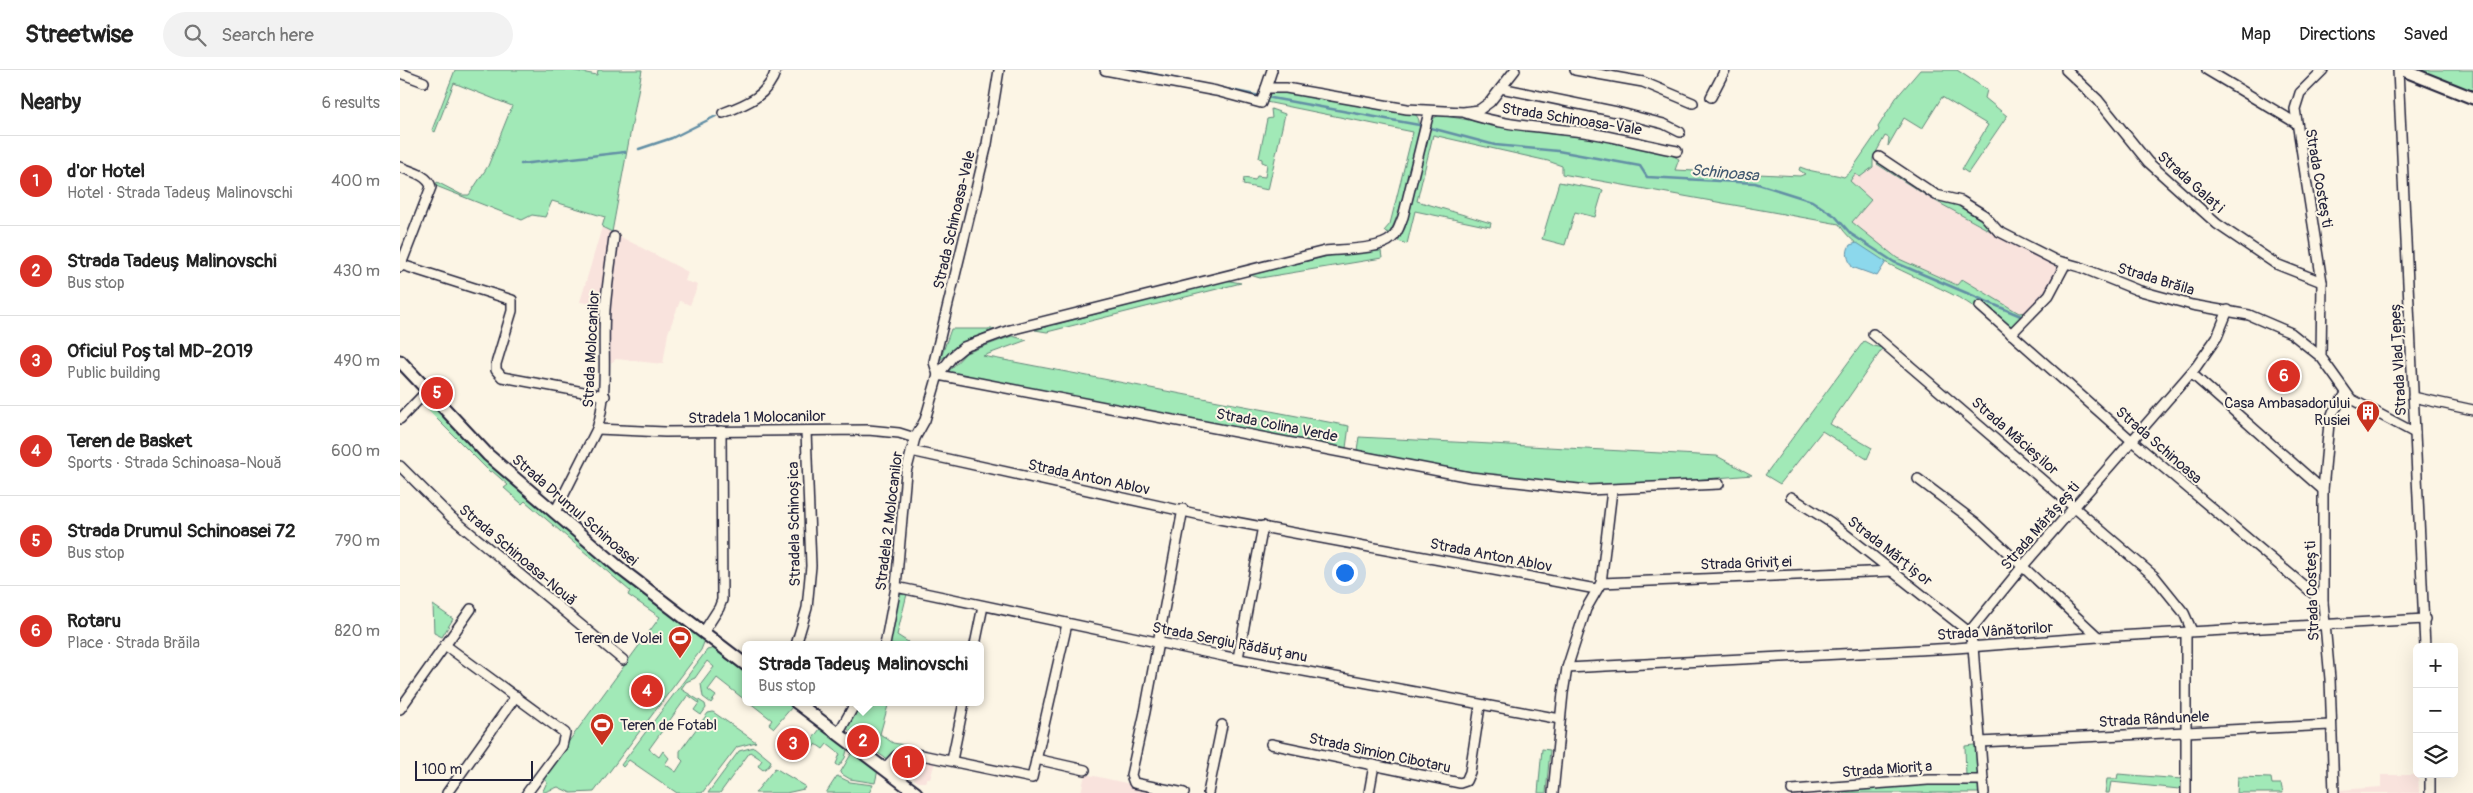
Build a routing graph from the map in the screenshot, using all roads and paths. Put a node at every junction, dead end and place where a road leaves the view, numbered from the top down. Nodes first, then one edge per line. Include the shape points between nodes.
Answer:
1 (776, 70) edge
2 (999, 70) edge
3 (1105, 70) edge
4 (1272, 70) edge
5 (1515, 70) edge
6 (1575, 70) edge
7 (1726, 70) edge
8 (2066, 70) edge
9 (2207, 70) edge
10 (2323, 70) edge
11 (2398, 70) edge
12 (2403, 70) edge
13 (400, 73) edge
14 (424, 82) dead end
15 (1501, 88) junction
16 (1265, 91) junction
17 (1712, 97) dead end
18 (2473, 98) edge
19 (1693, 103) dead end
20 (1429, 112) junction
21 (1463, 112) junction
22 (723, 113) dead end
23 (2296, 123) junction
24 (1680, 132) dead end
25 (1677, 151) dead end
26 (1879, 158) dead end
27 (400, 167) edge
28 (614, 237) dead end
29 (2066, 263) junction
30 (401, 266) edge
31 (2322, 282) junction
32 (1980, 306) dead end
33 (2228, 310) junction
34 (1873, 334) dead end
35 (2011, 334) junction
36 (2321, 357) junction
37 (400, 361) edge
38 (2191, 373) junction
39 (938, 375) junction
40 (427, 391) junction
41 (2346, 394) junction
42 (605, 396) junction
43 (2413, 397) junction
44 (2473, 410) edge
45 (400, 419) edge
46 (597, 429) junction
47 (806, 430) junction
48 (721, 431) junction
49 (2415, 433) junction
50 (915, 438) junction
51 (2131, 440) junction
52 (911, 451) junction
53 (400, 466) edge
54 (1918, 479) dead end
55 (1719, 484) dead end
56 (1612, 490) junction
57 (2323, 490) junction
58 (1791, 497) dead end
59 (2076, 507) junction
60 (1183, 509) junction
61 (555, 512) junction
62 (1263, 526) junction
63 (2022, 567) junction
64 (1893, 571) junction
65 (1598, 586) junction
66 (896, 587) junction
67 (2323, 602) junction
68 (983, 606) junction
69 (471, 609) dead end
70 (2425, 619) junction
71 (1067, 624) junction
72 (2325, 625) junction
73 (1969, 632) junction
74 (2189, 632) junction
75 (703, 634) junction
76 (2098, 637) junction
77 (797, 641) edge
78 (886, 641) edge
79 (976, 641) edge
80 (1158, 643) junction
81 (2426, 643) edge
82 (445, 645) junction
83 (1973, 646) junction
84 (1238, 658) junction
85 (623, 660) dead end
86 (742, 662) edge
87 (1567, 668) junction
88 (516, 696) junction
89 (801, 706) edge
90 (854, 706) edge
91 (963, 706) edge
92 (1480, 706) junction
93 (400, 709) edge
94 (1560, 719) junction
95 (2330, 724) junction
96 (1222, 725) dead end
97 (2186, 730) junction
98 (838, 734) junction
99 (1980, 742) junction
100 (1271, 744) dead end
101 (1036, 759) junction
102 (952, 760) junction
103 (1374, 765) junction
104 (884, 769) junction
105 (1085, 770) dead end
106 (2430, 778) edge
107 (1983, 780) junction
108 (1792, 790) dead end
109 (447, 793) edge
110 (527, 793) edge
111 (916, 793) edge
112 (1184, 793) edge
113 (1208, 793) edge
114 (1369, 793) edge
115 (1553, 793) edge
116 (1984, 793) edge
117 (2186, 793) edge
118 (2334, 793) edge
119 (2430, 793) edge

1 - 22 street via 762,94
2 - 39 street, Strada Schinoasa-Vale via 987,144 934,362
3 - 16 street via 1216,91 1260,103
4 - 16 street
5 - 15 street, Strada Schinoasa-Vale
6 - 19 street via 1643,82
7 - 17 street
8 - 31 street, Strada Galați via 2098,100 2145,159 2217,224 2276,264
9 - 23 street, Strada Costești
10 - 23 street, Strada Costești via 2296,100
11 - 43 street, Strada Vlad Țepeș
12 - 18 street
13 - 14 street
15 - 21 street, Strada Schinoasa-Vale via 1479,110
15 - 24 street, Strada Schinoasa-Vale via 1617,112 1664,124
16 - 20 street, Strada Schinoasa-Vale via 1312,92
20 - 21 street, Strada Schinoasa-Vale
20 - 39 street via 1403,217 1389,241 1325,251 1010,330 964,347
21 - 25 street, Strada Schinoasa-Vale via 1483,119 1590,134
23 - 31 street, Strada Costești
26 - 29 street, Strada Brăila via 1936,195 1960,201 1984,215 2004,234
27 - 30 street via 424,177 431,187
28 - 42 street, Strada Molocanilor via 605,310
29 - 33 street, Strada Brăila via 2137,290 2192,305
29 - 35 street via 2049,295
30 - 42 street via 512,300 512,311 496,364 498,372 506,379
31 - 36 street, Strada Costești
32 - 35 street, Strada Schinoasa
33 - 36 street, Strada Brăila via 2283,329
33 - 38 street, Strada Mărășești via 2217,337
34 - 59 street, Strada Măcieșilor
35 - 51 street, Strada Schinoasa
36 - 41 street, Strada Brăila
37 - 40 street, Strada Drumul Schinoasei
38 - 51 street, Strada Mărășești
38 - 57 street
39 - 50 street, Stradela 2 Molocanilor via 925,420
39 - 56 street, Strada Colina Verde via 1470,477
40 - 45 street
40 - 61 street, Strada Drumul Schinoasei via 488,455
41 - 49 street, Strada Brăila via 2359,405
41 - 57 street, Strada Costești via 2329,423
42 - 46 street, Strada Molocanilor
43 - 44 street
43 - 49 street, Strada Vlad Țepeș
46 - 48 street, Stradela 1 Molocanilor
46 - 61 street, Strada Molocanilor
47 - 48 street, Stradela 1 Molocanilor
47 - 50 street, Stradela 1 Molocanilor via 868,430
47 - 77 street, Stradela Schinoșica via 811,566 807,608
48 - 75 street via 722,594 719,608
49 - 70 street, Strada Vlad Țepeș
50 - 52 street, Stradela 2 Molocanilor
51 - 59 street, Strada Mărășești
51 - 67 street, Strada Schinoasa
52 - 60 street, Strada Anton Ablov via 1138,502
52 - 66 street, Stradela 2 Molocanilor
53 - 85 street, Strada Schinoasa-Nouă via 451,517
54 - 63 street via 1959,508
55 - 56 street
56 - 65 street
57 - 67 street, Strada Costești
58 - 64 street, Strada Mărțișor via 1830,522
59 - 63 street, Strada Mărășești
59 - 74 street, Strada Măcieșilor via 2155,577 2184,614
60 - 62 street, Strada Anton Ablov
60 - 80 street
61 - 75 street, Strada Drumul Schinoasei
62 - 65 street, Strada Anton Ablov
62 - 84 street
63 - 73 street, Strada Mărășești
63 - 76 street
64 - 65 street, Strada Griviței
64 - 73 street, Strada Mărțișor
65 - 87 street via 1577,631
66 - 68 street, Strada Sergiu Rădăuțanu
66 - 78 street, Stradela 2 Molocanilor
67 - 72 street, Strada Costești
68 - 71 street, Strada Sergiu Rădăuțanu
68 - 79 street
69 - 82 street
70 - 72 street, Strada Vânătorilor
70 - 81 street, Strada Vlad Țepeș
71 - 80 street, Strada Sergiu Rădăuțanu
71 - 101 street
72 - 74 street, Strada Vânătorilor
72 - 95 street, Strada Costești
73 - 83 street
74 - 76 street, Strada Vânătorilor
74 - 97 street
75 - 86 street, Strada Drumul Schinoasei
76 - 83 street, Strada Vânătorilor
80 - 84 street, Strada Sergiu Rădăuțanu
80 - 112 street via 1131,775 1134,783
82 - 88 street
82 - 93 street
83 - 87 street, Strada Vânătorilor
83 - 99 street
84 - 92 street, Strada Sergiu Rădăuțanu
87 - 94 street
88 - 109 street
88 - 110 street via 563,730 565,736 562,746
89 - 98 street
90 - 98 street
91 - 102 street
92 - 94 street, Strada Sergiu Rădăuțanu
92 - 103 street, Strada Simion Cibotaru via 1466,781 1456,783
94 - 115 street
95 - 97 street, Strada Rândunele
95 - 118 street, Strada Costești
96 - 113 street
97 - 99 street, Strada Rândunele
97 - 117 street
98 - 104 street
99 - 107 street
100 - 103 street, Strada Simion Cibotaru
101 - 102 street via 1032,778
101 - 105 street
102 - 104 street via 904,752
103 - 114 street
104 - 111 street
106 - 119 street
107 - 108 street, Strada Miorița via 1928,780
107 - 116 street

